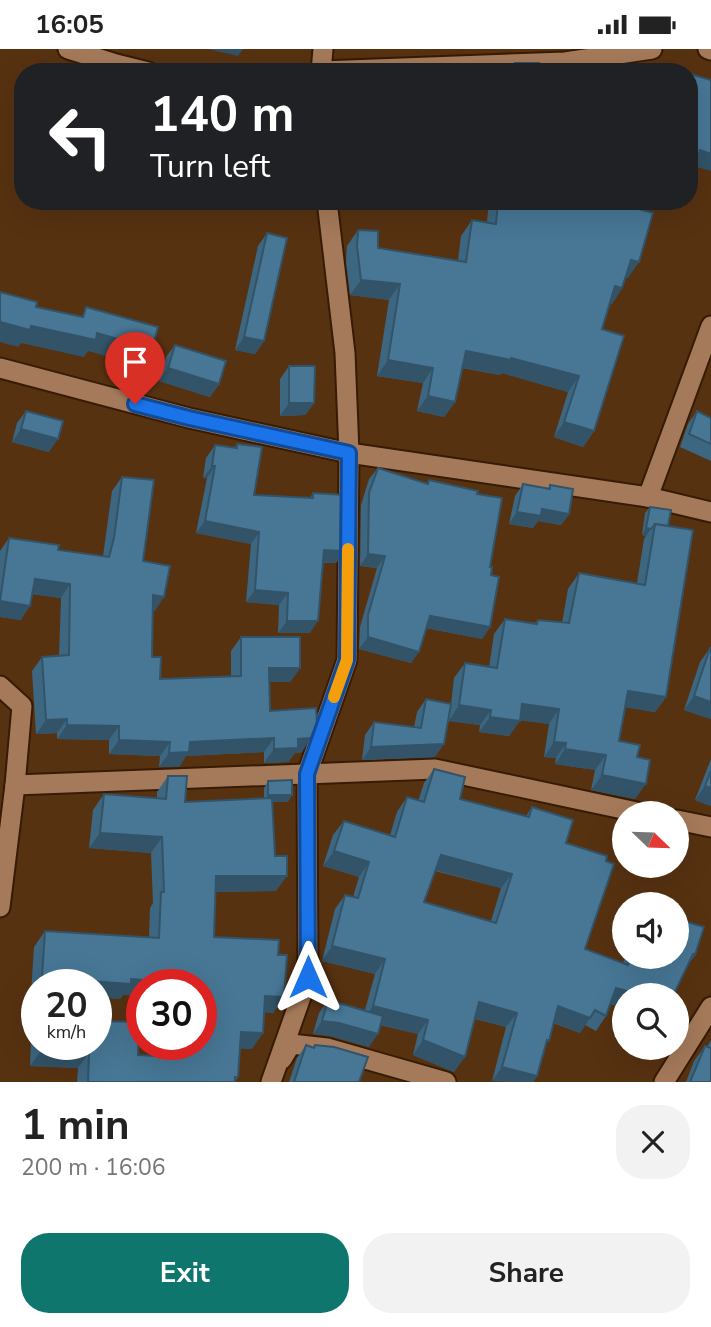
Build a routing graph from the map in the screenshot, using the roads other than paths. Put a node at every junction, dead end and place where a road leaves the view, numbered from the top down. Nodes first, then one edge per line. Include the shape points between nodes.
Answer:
1 (68, 49) edge
2 (652, 49) edge
3 (113, 63) edge
4 (538, 63) edge
5 (328, 210) edge
6 (711, 326) edge
7 (0, 368) edge
8 (349, 453) junction
9 (648, 497) junction
10 (711, 512) edge
11 (0, 686) edge
12 (307, 774) junction
13 (15, 785) junction
14 (612, 807) edge
15 (690, 823) edge
16 (711, 827) edge
17 (0, 907) edge
18 (711, 1007) edge
19 (272, 1078) edge
20 (446, 1082) edge
21 (664, 1082) edge

1 - 3 street
2 - 4 street
5 - 8 street via 345,353
6 - 9 street
7 - 8 street via 189,418
8 - 9 street
8 - 12 street via 347,660
9 - 10 street
11 - 13 street via 22,706
12 - 13 street
12 - 14 street via 435,769
12 - 19 street via 308,977
13 - 17 street
15 - 16 street
18 - 21 street
19 - 20 street via 291,1044 327,1048

